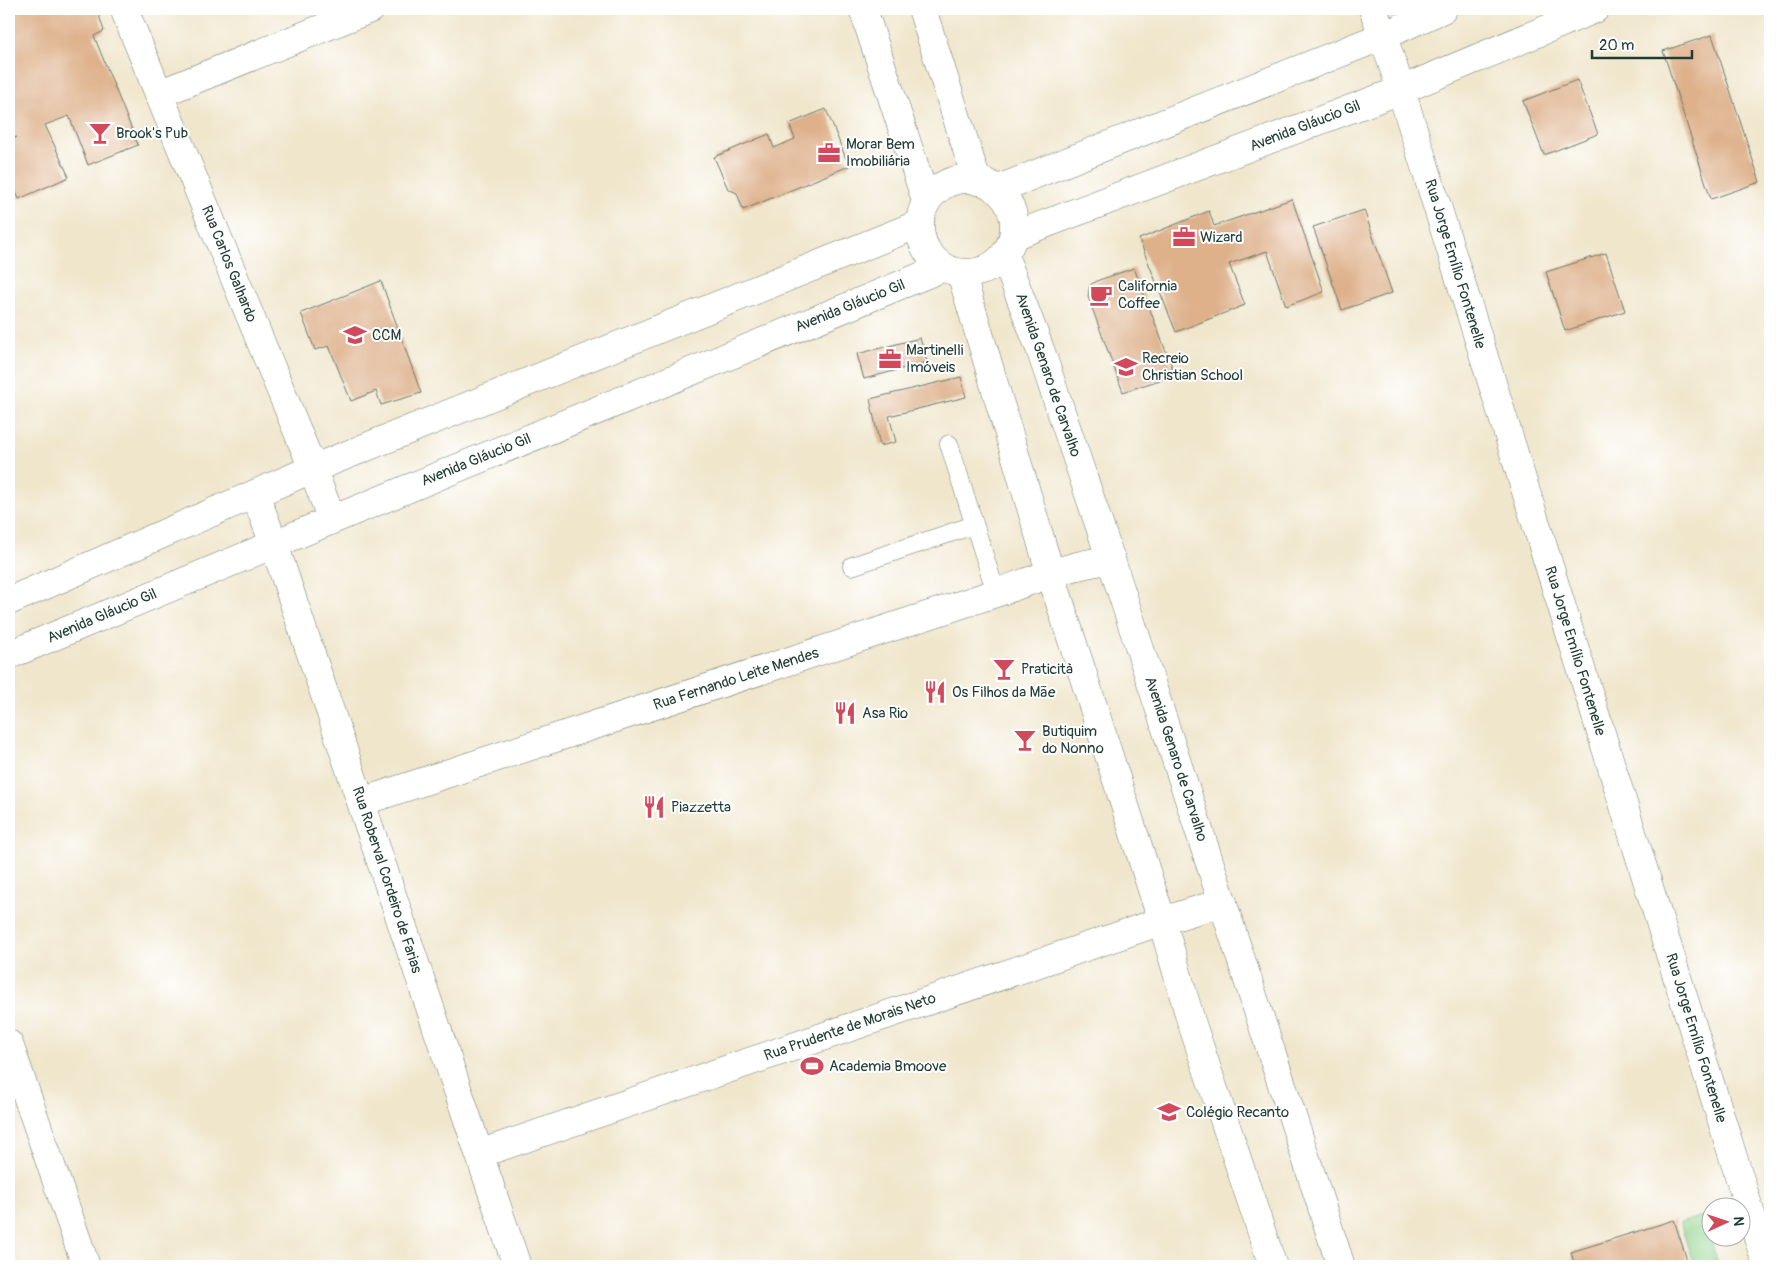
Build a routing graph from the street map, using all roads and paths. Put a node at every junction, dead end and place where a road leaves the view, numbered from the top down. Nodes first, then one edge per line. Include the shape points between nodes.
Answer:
1 (124, 9) edge
2 (370, 9) edge
3 (863, 9) edge
4 (922, 9) edge
5 (1372, 9) edge
6 (1444, 9) edge
7 (1595, 9) edge
8 (1383, 36) junction
9 (1401, 90) junction
10 (159, 94) junction
11 (986, 185) junction
12 (923, 212) junction
13 (1009, 246) junction
14 (953, 270) junction
15 (949, 444) dead end
16 (312, 469) junction
17 (255, 494) junction
18 (332, 520) junction
19 (974, 524) junction
20 (274, 544) junction
21 (1111, 560) junction
22 (852, 566) dead end
23 (1050, 574) junction
24 (996, 593) junction
25 (9, 601) edge
26 (9, 655) edge
27 (361, 802) junction
28 (1223, 902) junction
29 (1162, 922) junction
30 (9, 1044) edge
31 (479, 1154) junction
32 (86, 1266) edge
33 (517, 1266) edge
34 (1273, 1266) edge
35 (1341, 1266) edge
36 (1767, 1266) edge

1 - 10 street, Rua Carlos Galhardo
2 - 10 street
3 - 12 street
4 - 11 street
5 - 8 street, Rua Jorge Emílio Fontenelle
6 - 8 street
7 - 9 street, Avenida Gláucio Gil
8 - 9 street, Rua Jorge Emílio Fontenelle
8 - 11 street
9 - 13 street, Avenida Gláucio Gil
9 - 36 street, Rua Jorge Emílio Fontenelle
10 - 16 street, Rua Carlos Galhardo
11 - 12 street via 958,180 940,187
11 - 13 street via 1005,198 1011,210 1014,223
12 - 14 street via 925,249
12 - 16 street
13 - 14 street via 992,266 978,272
13 - 21 street, Avenida Genaro de Carvalho
14 - 18 street, Avenida Gláucio Gil
14 - 23 street
15 - 19 lane
16 - 17 street
16 - 18 street, Rua Carlos Galhardo
17 - 20 street, Rua Roberval Cordeiro de Farias
17 - 25 street
18 - 20 street, Avenida Gláucio Gil
19 - 22 lane
19 - 24 lane
20 - 26 street, Avenida Gláucio Gil
20 - 27 street, Rua Roberval Cordeiro de Farias
21 - 23 street, Rua Fernando Leite Mendes via 1088,562
21 - 28 street, Avenida Genaro de Carvalho
23 - 24 street, Rua Fernando Leite Mendes
23 - 29 street
24 - 27 street, Rua Fernando Leite Mendes
27 - 31 street, Rua Roberval Cordeiro de Farias
28 - 29 street, Rua Prudente de Morais Neto
28 - 35 street, Avenida Genaro de Carvalho
29 - 31 street, Rua Prudente de Morais Neto
29 - 34 street via 1191,1021
30 - 32 street
31 - 33 street, Rua Roberval Cordeiro de Farias

